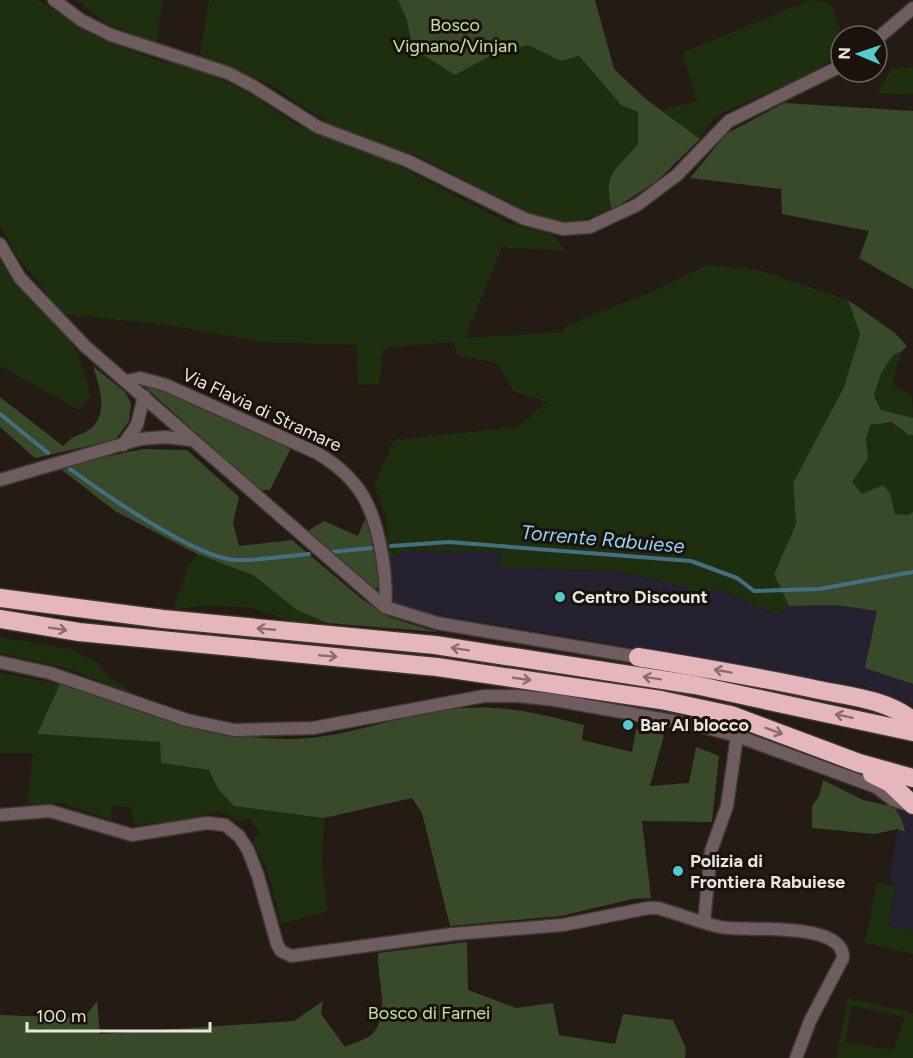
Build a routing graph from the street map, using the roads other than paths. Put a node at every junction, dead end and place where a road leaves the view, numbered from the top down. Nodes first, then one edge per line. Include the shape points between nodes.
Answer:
1 (54, 0) edge
2 (913, 8) edge
3 (889, 29) edge
4 (829, 72) edge
5 (0, 244) edge
6 (127, 381) junction
7 (144, 396) junction
8 (165, 416) junction
9 (137, 425) junction
10 (152, 438) junction
11 (193, 441) junction
12 (123, 445) junction
13 (0, 480) edge
14 (0, 598) edge
15 (385, 606) junction
16 (0, 619) edge
17 (638, 657) joint
18 (0, 662) edge
19 (909, 727) edge
20 (736, 736) junction
21 (827, 759) junction
22 (913, 778) edge
23 (913, 806) edge
24 (0, 815) edge
25 (704, 922) junction
26 (796, 1058) edge

1 - 4 street via 111,36 228,73 323,129 408,161 525,219 563,229 590,226 637,205 677,175 729,121
2 - 3 street
5 - 6 street via 20,278 86,347
6 - 7 street
6 - 15 street, Via Flavia di Stramare via 140,378 166,385 339,465 363,494 377,525 386,577
7 - 8 street
7 - 9 street
8 - 9 street
8 - 10 street via 160,433
8 - 11 street
9 - 12 street
10 - 11 street
10 - 12 street
11 - 15 street
12 - 13 street
19 -> 14 highway via 695,685 435,645 163,619
15 - 17 street via 437,623
16 -> 21 highway via 103,634 437,667 661,700 731,715
19 -> 17 highway via 904,713 864,700
18 - 20 street via 50,673 158,711 234,730 313,728 483,696 518,696 636,714
20 - 21 street
20 - 25 street via 727,806 711,851
21 - 22 highway
21 - 23 highway via 890,783
24 - 25 street via 50,811 132,835 207,823 232,828 254,863 277,944 291,956 453,934 562,925 648,908
25 - 26 street via 722,927 801,932 829,939 841,948 842,963 810,1021

